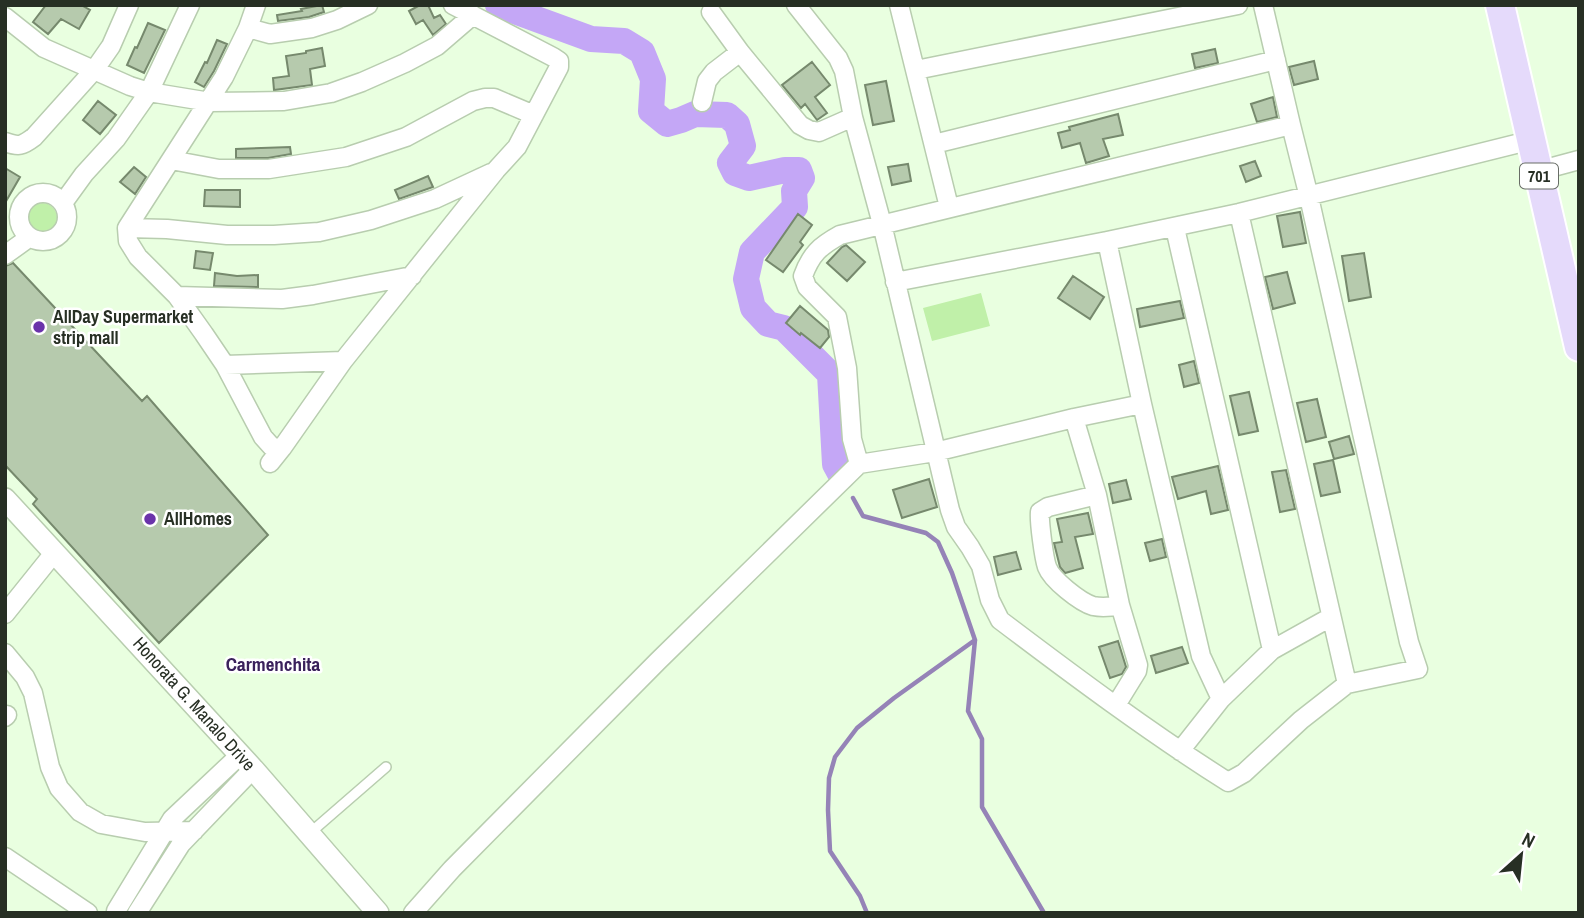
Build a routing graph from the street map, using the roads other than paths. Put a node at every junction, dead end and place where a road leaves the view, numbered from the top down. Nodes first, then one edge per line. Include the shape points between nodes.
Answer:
1 (190, 5) edge
2 (256, 5) edge
3 (368, 5) edge
4 (453, 5) edge
5 (899, 5) edge
6 (1238, 5) edge
7 (1263, 5) edge
8 (1500, 5) edge
9 (122, 7) edge
10 (801, 7) edge
11 (711, 12) dead end
12 (472, 15) junction
13 (5, 17) edge
14 (248, 29) junction
15 (740, 52) junction
16 (1276, 60) junction
17 (95, 69) junction
18 (916, 70) junction
19 (149, 92) junction
20 (209, 102) junction
21 (702, 102) dead end
22 (534, 115) junction
23 (853, 117) junction
24 (1291, 125) junction
25 (1532, 140) junction
26 (5, 142) edge
27 (934, 144) junction
28 (171, 160) junction
29 (1579, 160) edge
30 (496, 170) junction
31 (1538, 171) junction
32 (1309, 197) junction
33 (63, 202) junction
34 (949, 207) junction
35 (1240, 213) junction
36 (882, 224) junction
37 (12, 227) edge
38 (127, 228) junction
39 (1175, 228) junction
40 (30, 237) junction
41 (1107, 241) junction
42 (5, 255) edge
43 (412, 276) junction
44 (895, 282) junction
45 (177, 296) junction
46 (1579, 347) edge
47 (342, 361) junction
48 (225, 365) junction
49 (1142, 404) junction
50 (1074, 418) junction
51 (282, 448) junction
52 (935, 452) junction
53 (270, 463) dead end
54 (859, 464) junction
55 (1097, 495) junction
56 (7, 505) edge
57 (54, 553) junction
58 (1120, 605) junction
59 (5, 614) edge
60 (1331, 617) junction
61 (1272, 650) junction
62 (5, 653) edge
63 (1347, 684) junction
64 (1221, 699) junction
65 (1116, 705) junction
66 (1180, 751) junction
67 (246, 762) junction
68 (386, 767) dead end
69 (194, 831) junction
70 (162, 832) junction
71 (310, 833) junction
72 (5, 856) edge
73 (116, 912) edge
74 (88, 913) edge
75 (137, 913) edge
76 (378, 913) edge
77 (413, 913) edge

1 - 19 street
2 - 14 street
3 - 14 street via 312,28 270,34
4 - 12 street
5 - 18 street
6 - 18 street
7 - 16 street
8 - 25 main road, 701
9 - 17 street via 111,46
10 - 23 street via 838,58
11 - 15 street
12 - 20 street via 437,46 331,93 284,101
12 - 22 street via 559,61
13 - 17 street via 44,48
14 - 20 street
15 - 21 street via 707,81
15 - 23 street via 800,125 818,132
16 - 24 street
16 - 27 street
17 - 19 street
17 - 26 street via 34,137 17,146
18 - 27 street
19 - 20 street
19 - 33 street
20 - 28 street
22 - 28 street via 485,97 406,137 346,157 269,169 219,169
22 - 30 street via 517,147
23 - 36 street
24 - 32 street
24 - 34 street
25 - 31 main road, 701
25 - 32 street
27 - 34 street
28 - 38 street
29 - 31 street
30 - 38 street via 435,199 319,232 227,235
30 - 43 street
31 - 46 main road, 701
32 - 35 street
32 - 63 street via 1418,669
33 - 37 street via 51,194 30,196
33 - 40 street via 68,219 61,234 46,241
34 - 36 street
35 - 39 street
35 - 60 street
36 - 44 street
36 - 54 street via 839,235 820,247 803,275 807,287 837,317
37 - 40 street
38 - 45 street via 128,241 138,257
39 - 41 street
39 - 61 street
40 - 42 street
41 - 44 street
41 - 49 street
43 - 45 street via 282,299
43 - 47 street
44 - 52 street
45 - 48 street
47 - 48 street
47 - 51 street
48 - 51 street via 263,437 272,447
49 - 50 street
49 - 64 street via 1201,656
50 - 52 street
50 - 55 street
51 - 53 street
52 - 54 street
52 - 65 street via 956,527 981,566 1000,620
54 - 77 street via 481,839
55 - 58 street
55 - 58 street via 1040,512 1048,569 1091,606
56 - 57 street, Honorata G. Manalo Drive
57 - 59 street
57 - 67 street, Honorata G. Manalo Drive
58 - 65 street via 1138,665
60 - 61 street
60 - 63 street
61 - 64 street
62 - 70 street via 33,693 59,788 80,812 101,824
63 - 66 street via 1228,782
64 - 66 street
65 - 66 street
67 - 69 street
67 - 70 street via 172,819
67 - 71 street, Honorata G. Manalo Drive
68 - 71 lane
69 - 70 street
69 - 75 street
70 - 73 street
71 - 76 street, Honorata G. Manalo Drive
72 - 74 street

